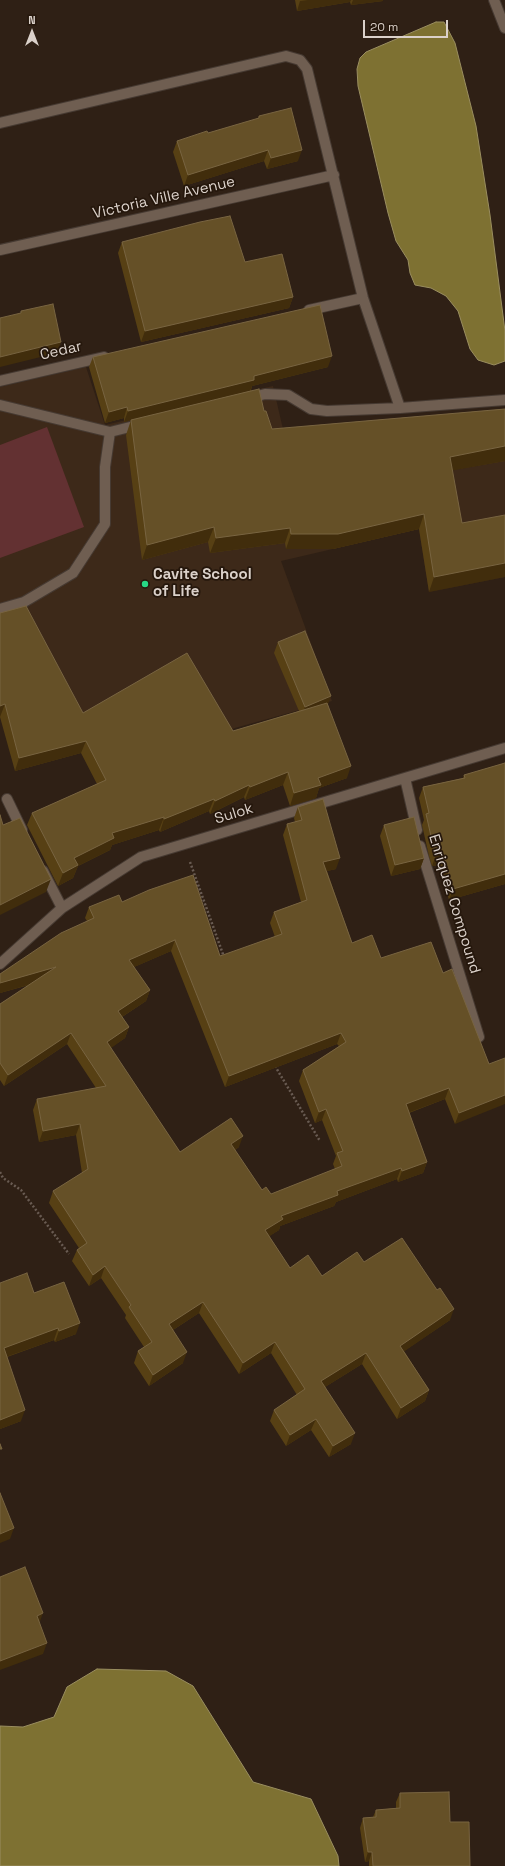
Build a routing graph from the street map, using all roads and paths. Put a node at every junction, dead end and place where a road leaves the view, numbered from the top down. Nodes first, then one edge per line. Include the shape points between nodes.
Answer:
1 (494, 0) edge
2 (505, 28) edge
3 (0, 123) edge
4 (334, 175) junction
5 (0, 250) edge
6 (363, 298) junction
7 (301, 312) edge
8 (116, 354) edge
9 (0, 381) edge
10 (505, 400) edge
11 (234, 402) edge
12 (0, 405) edge
13 (400, 408) junction
14 (149, 423) edge
15 (110, 432) junction
16 (0, 609) edge
17 (505, 748) edge
18 (405, 778) junction
19 (7, 799) dead end
20 (28, 840) edge
21 (184, 844) junction
22 (38, 861) edge
23 (62, 908) junction
24 (0, 964) edge
25 (227, 964) edge
26 (479, 1037) edge
27 (273, 1062) edge
28 (320, 1141) dead end
29 (0, 1172) edge
30 (69, 1254) dead end

1 - 2 street
3 - 4 street via 286,56 300,60 307,69
4 - 5 street, Victoria Ville Avenue
4 - 6 street
6 - 7 street
6 - 13 street
8 - 9 street, Cedar
10 - 13 street
11 - 13 street via 265,394 288,395 311,409 327,411
12 - 15 street
14 - 15 street
15 - 16 street via 105,467 105,524 73,573 24,602
17 - 18 street, Sulok
18 - 21 street, Sulok
18 - 26 street, Enriquez Compound via 423,858
19 - 20 street
21 - 23 street, Sulok via 141,857
21 - 25 path
22 - 23 street
23 - 24 street, Sulok
27 - 28 path
29 - 30 path via 21,1190

